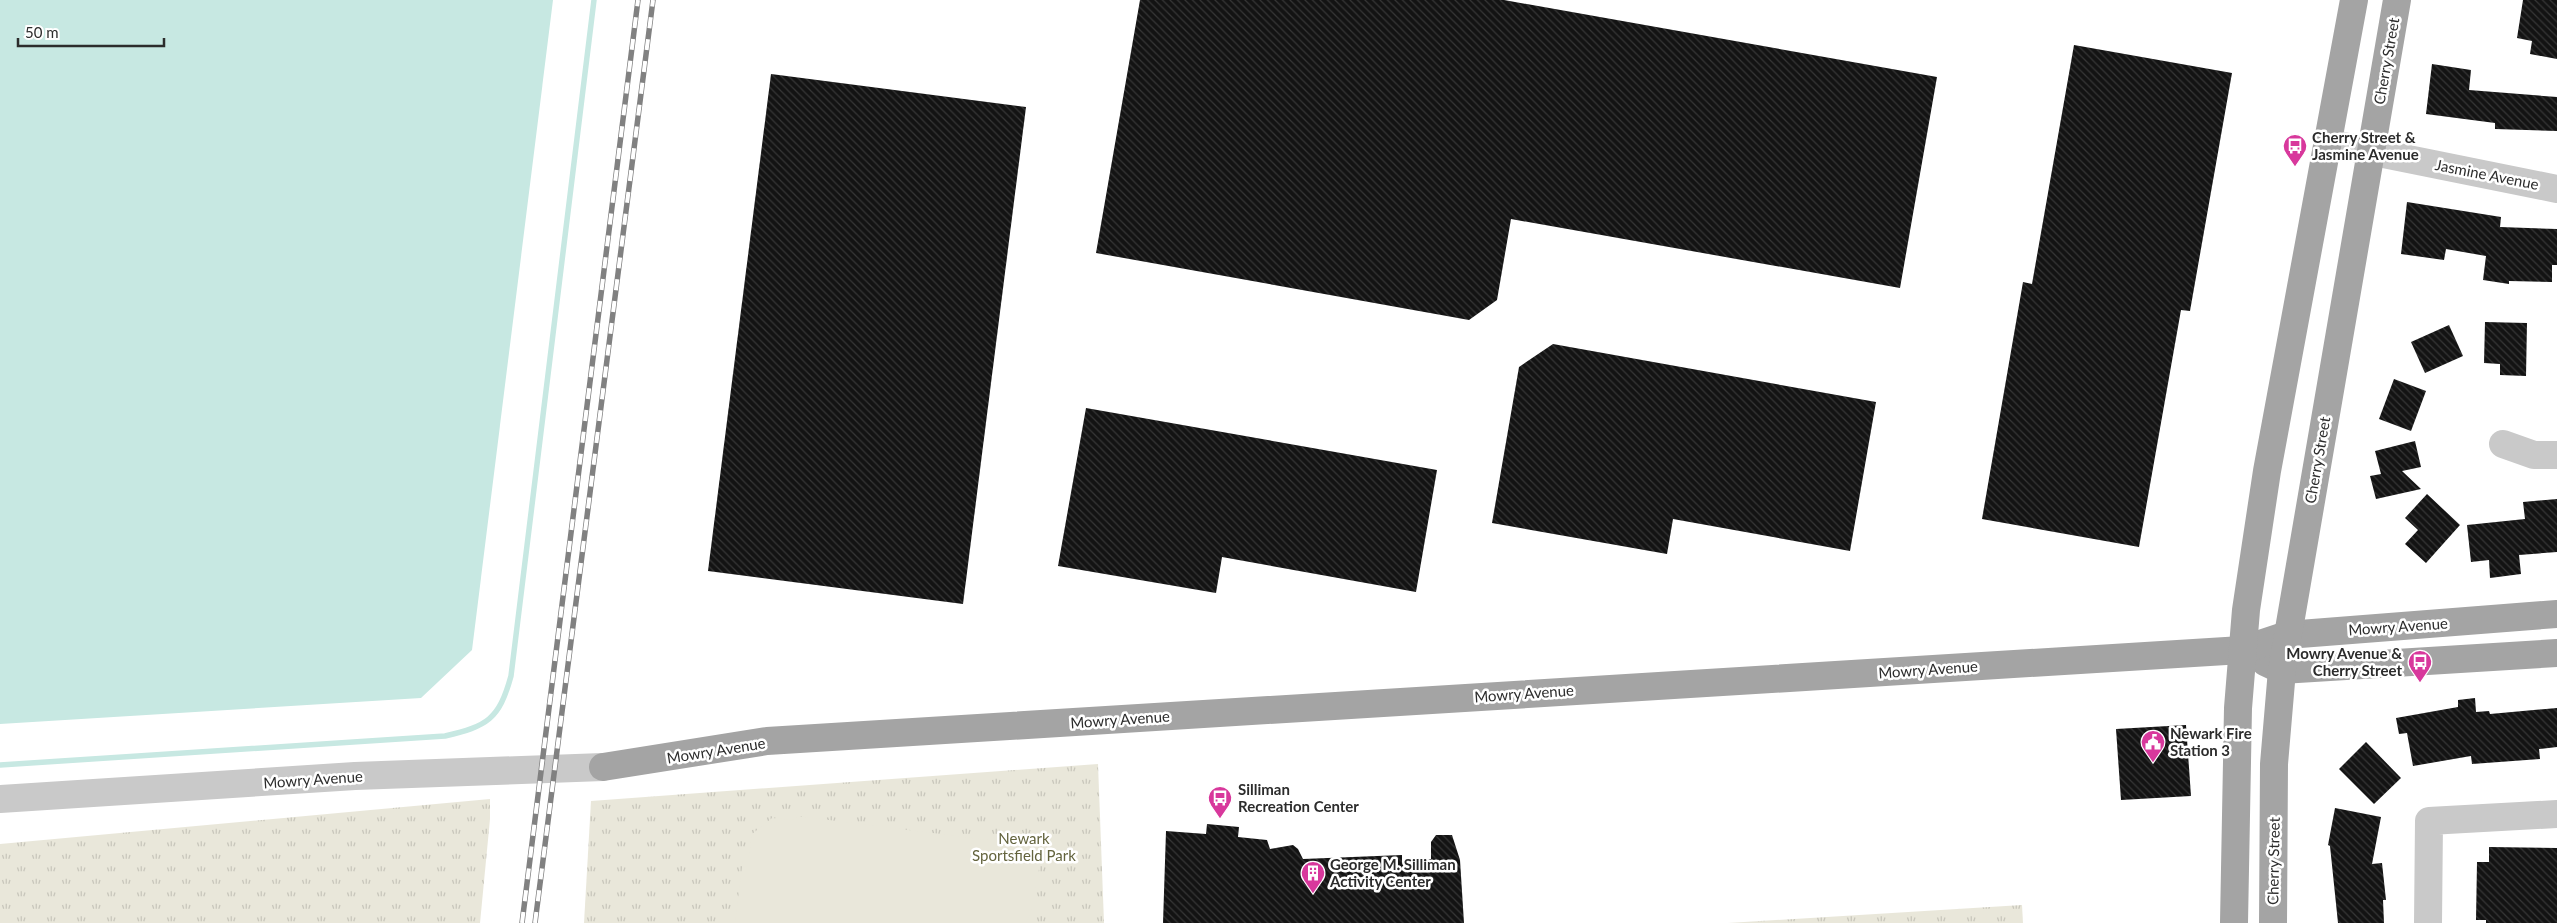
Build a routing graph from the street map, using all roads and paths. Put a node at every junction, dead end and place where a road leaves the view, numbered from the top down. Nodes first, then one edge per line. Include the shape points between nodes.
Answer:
1 (2354, 0) edge
2 (2397, 0) edge
3 (2329, 143) junction
4 (2370, 151) junction
5 (2557, 189) edge
6 (2503, 444) dead end
7 (2557, 455) edge
8 (2557, 614) edge
9 (2287, 635) junction
10 (2242, 650) junction
11 (2557, 653) edge
12 (2282, 670) junction
13 (603, 767) joint
14 (0, 799) edge
15 (2557, 814) edge
16 (2234, 923) edge
17 (2273, 923) edge
18 (2428, 923) edge

1 - 3 main road
2 - 4 main road, Cherry Street
3 - 4 street, Jasmine Avenue
3 - 10 main road via 2267,471
4 - 5 street, Jasmine Avenue
4 - 9 main road, Cherry Street
6 - 7 street via 2534,455
8 - 9 main road, Mowry Avenue
9 - 10 main road, Mowry Avenue
9 - 12 main road, Cherry Street
10 - 12 main road
10 - 13 main road, Mowry Avenue via 766,741
10 - 16 main road via 2236,764
11 - 12 main road
12 - 17 main road, Cherry Street via 2274,764
13 - 14 street, Mowry Avenue via 364,775
15 - 18 street via 2429,821

